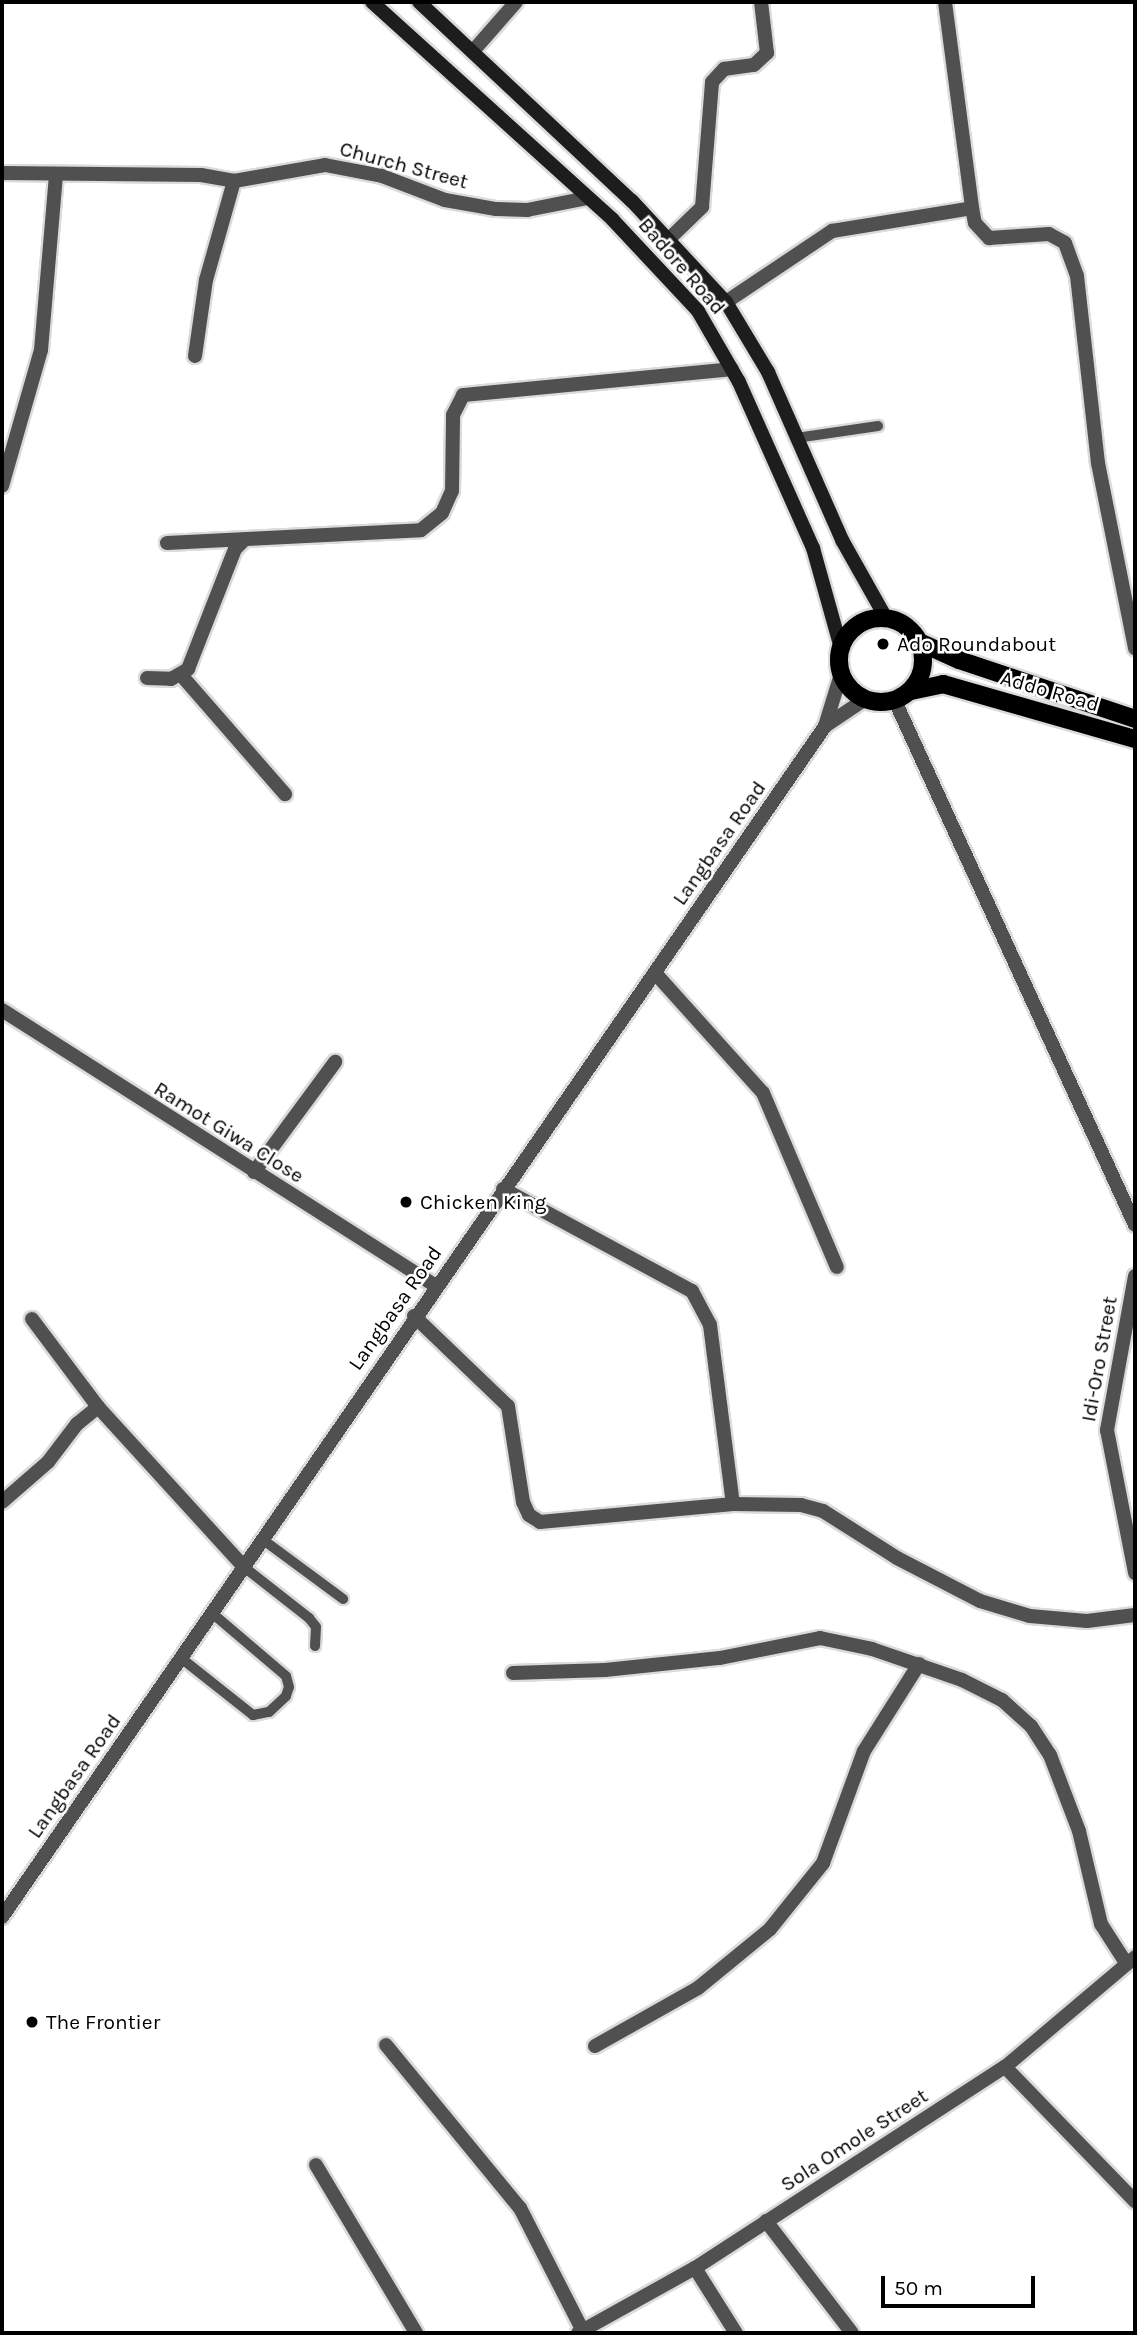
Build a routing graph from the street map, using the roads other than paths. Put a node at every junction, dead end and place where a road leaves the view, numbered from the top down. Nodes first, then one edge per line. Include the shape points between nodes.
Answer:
1 (372, 2) edge
2 (419, 2) edge
3 (516, 2) edge
4 (761, 2) edge
5 (945, 2) edge
6 (473, 51) junction
7 (2, 173) edge
8 (56, 175) junction
9 (234, 181) junction
10 (587, 198) junction
11 (972, 208) junction
12 (670, 238) junction
13 (726, 302) junction
14 (195, 356) dead end
15 (732, 369) junction
16 (878, 426) dead end
17 (796, 438) junction
18 (2, 486) edge
19 (242, 542) junction
20 (167, 543) dead end
21 (886, 618) junction
22 (839, 641) junction
23 (917, 641) junction
24 (1135, 648) edge
25 (841, 674) junction
26 (181, 676) junction
27 (147, 678) dead end
28 (911, 691) junction
29 (864, 700) junction
30 (895, 701) junction
31 (1135, 719) edge
32 (825, 726) junction
33 (1135, 740) edge
34 (285, 794) dead end
35 (655, 972) junction
36 (2, 1010) edge
37 (335, 1062) dead end
38 (254, 1172) junction
39 (503, 1188) junction
40 (1135, 1225) edge
41 (837, 1267) dead end
42 (1135, 1276) edge
43 (436, 1286) junction
44 (414, 1316) junction
45 (32, 1319) dead end
46 (98, 1407) junction
47 (2, 1502) edge
48 (733, 1504) junction
49 (262, 1539) junction
50 (244, 1567) junction
51 (1135, 1573) edge
52 (343, 1599) dead end
53 (212, 1613) junction
54 (1135, 1615) edge
55 (315, 1646) dead end
56 (181, 1658) junction
57 (919, 1664) junction
58 (513, 1672) dead end
59 (2, 1917) edge
60 (1130, 1960) edge
61 (386, 2045) dead end
62 (595, 2046) dead end
63 (1005, 2067) junction
64 (316, 2165) dead end
65 (1135, 2201) edge
66 (766, 2221) junction
67 (695, 2268) junction
68 (581, 2332) edge
69 (416, 2333) edge
70 (736, 2333) edge
71 (852, 2333) edge

1 - 10 main road, Badore Road
2 - 6 main road, Badore Road
3 - 6 street
4 - 12 street via 767,53 754,65 724,69 712,82 702,207
5 - 11 street
6 - 12 main road, Badore Road
7 - 8 street, Church Street
8 - 9 street, Church Street via 201,175
8 - 18 street via 41,350
9 - 10 street, Church Street via 325,165 382,176 445,200 496,209 527,210
9 - 14 street via 206,280
10 - 15 main road, Badore Road via 654,261 698,311
11 - 13 street via 832,231
11 - 24 street via 975,223 989,238 1049,234 1065,243 1073,258 1098,463
12 - 13 main road, Badore Road
13 - 17 main road, Badore Road via 768,372
15 - 19 street via 463,396 453,415 452,491 442,513 421,530
15 - 22 main road, Badore Road via 813,548
16 - 17 lane
17 - 21 main road, Badore Road via 842,540
19 - 20 street
19 - 26 street
21 - 22 main road via 865,621
21 - 23 main road via 904,625
22 - 25 main road
23 - 28 main road via 922,671
23 - 31 main road, Addo Road via 959,660
25 - 29 main road
25 - 32 street
26 - 27 street
26 - 34 street
28 - 30 main road
28 - 33 main road, Addo Road via 943,684
29 - 30 main road
29 - 32 street
30 - 40 street
32 - 35 street, Langbasa Road
35 - 39 street, Langbasa Road
35 - 41 street via 763,1093
36 - 38 street, Ramot Giwa Close
37 - 38 street
38 - 43 street, Ramot Giwa Close
39 - 43 street, Langbasa Road
39 - 48 street via 692,1291 710,1325
42 - 51 street, Idi-Oro Street via 1107,1430
43 - 44 street, Langbasa Road
44 - 48 street via 508,1406 528,1515 540,1522
44 - 49 street, Langbasa Road
45 - 46 street
46 - 47 street via 77,1424 48,1462
46 - 50 street
48 - 54 street via 801,1505 823,1511 897,1558 980,1601 1030,1616 1087,1622
49 - 50 street, Langbasa Road
49 - 52 lane
50 - 53 street, Langbasa Road
50 - 55 lane via 309,1618 317,1632
53 - 56 street, Langbasa Road
53 - 56 lane via 286,1676 286,1696 269,1712 253,1715
56 - 59 street, Langbasa Road
57 - 58 street via 820,1638 669,1663
57 - 60 street via 1002,1700 1031,1726 1051,1755 1079,1831 1101,1924
57 - 62 street via 864,1751 823,1863 770,1929 698,1989
60 - 63 street, Sola Omole Street
61 - 68 street via 520,2208
63 - 65 street
63 - 66 street, Sola Omole Street
64 - 69 street
66 - 67 street, Sola Omole Street
66 - 71 street
67 - 68 street, Sola Omole Street
67 - 70 street

